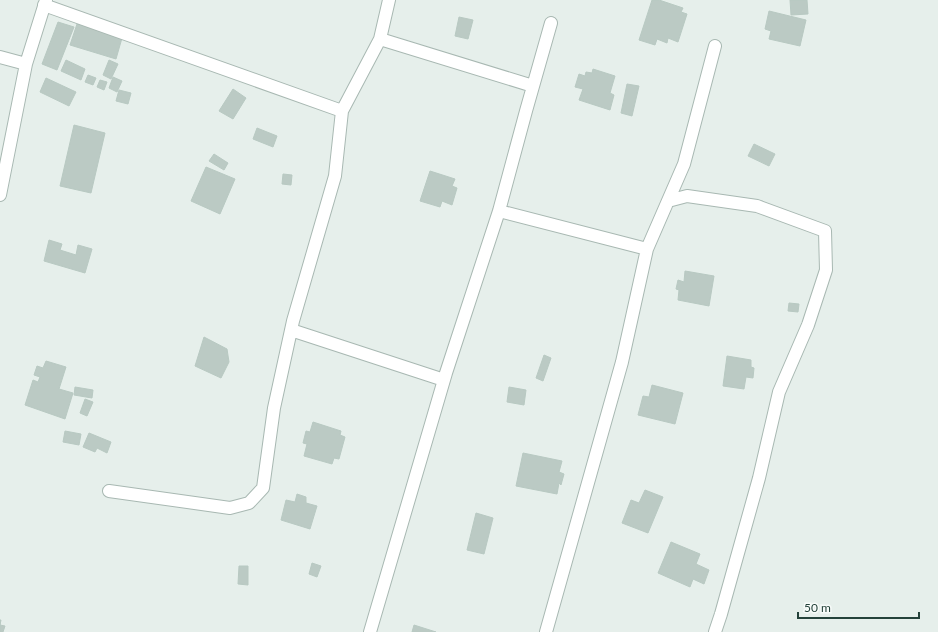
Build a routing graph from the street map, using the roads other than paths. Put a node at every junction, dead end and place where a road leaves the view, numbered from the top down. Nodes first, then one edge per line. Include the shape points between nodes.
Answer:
1 (389, 0) edge
2 (45, 2) edge
3 (551, 23) dead end
4 (380, 39) junction
5 (715, 46) dead end
6 (0, 56) edge
7 (26, 64) junction
8 (533, 86) junction
9 (342, 111) junction
10 (0, 195) edge
11 (668, 201) junction
12 (499, 210) junction
13 (647, 249) junction
14 (291, 330) junction
15 (444, 380) junction
16 (110, 491) dead end
17 (370, 632) edge
18 (546, 632) edge
19 (715, 632) edge

1 - 4 street
2 - 7 street
2 - 9 street
3 - 8 street
4 - 8 street
4 - 9 street
5 - 11 street via 684,164
6 - 7 street
7 - 10 street
8 - 12 street
9 - 14 street via 335,176
11 - 13 street
11 - 19 street via 687,196 756,206 826,231 826,270 808,325 779,392 757,485
12 - 13 street
12 - 15 street
13 - 18 street via 622,362
14 - 15 street
14 - 16 street via 274,408 263,488 249,503 230,508
15 - 17 street

